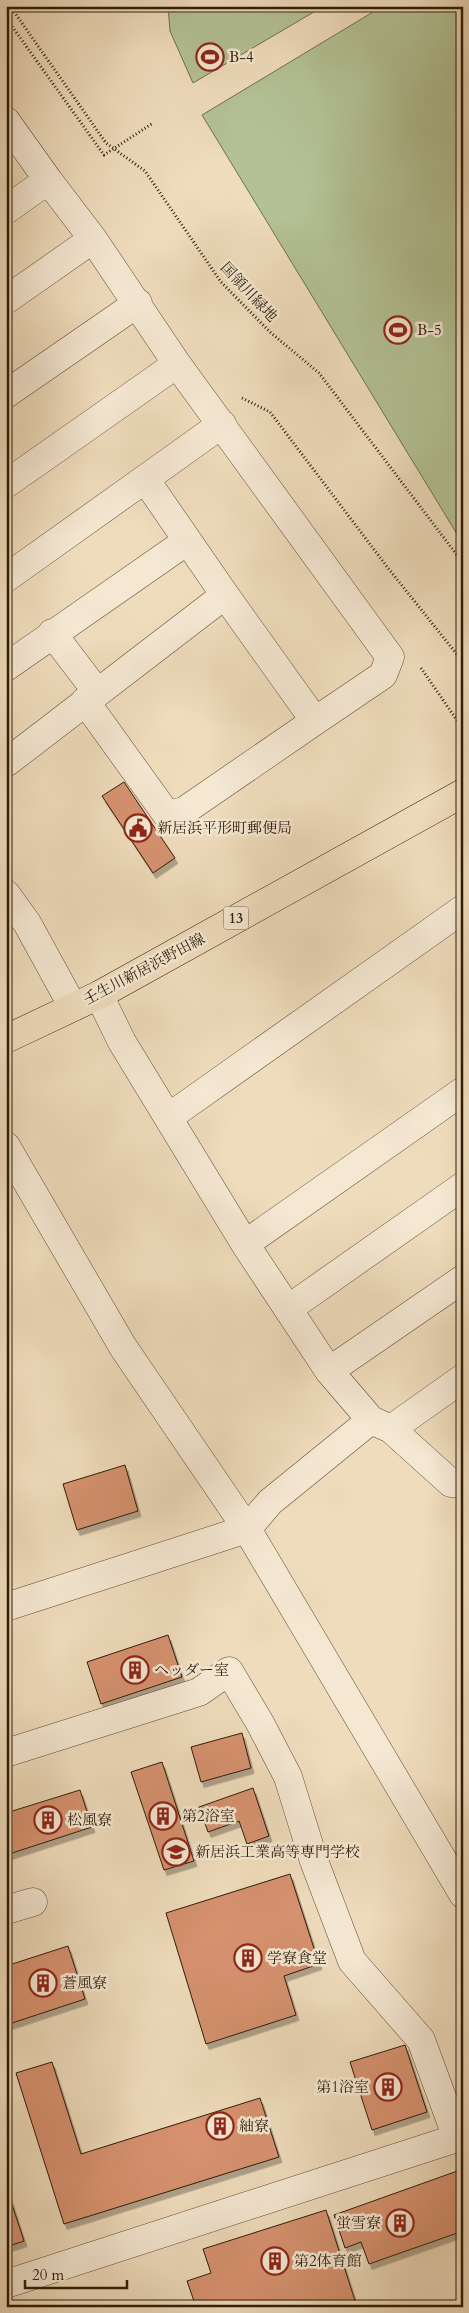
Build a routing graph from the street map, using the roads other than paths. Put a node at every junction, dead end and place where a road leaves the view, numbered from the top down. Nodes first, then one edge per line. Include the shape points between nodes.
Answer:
1 (6, 121) edge
2 (48, 180) junction
3 (6, 210) edge
4 (93, 238) junction
5 (6, 300) edge
6 (138, 304) junction
7 (177, 364) junction
8 (6, 394) edge
9 (222, 424) junction
10 (145, 479) junction
11 (6, 484) edge
12 (187, 541) junction
13 (6, 578) edge
14 (225, 595) junction
15 (52, 633) junction
16 (6, 666) edge
17 (91, 697) junction
18 (315, 721) junction
19 (6, 763) edge
20 (463, 793) edge
21 (6, 894) edge
22 (463, 910) edge
23 (98, 995) junction
24 (73, 1007) junction
25 (6, 1039) edge
26 (463, 1091) edge
27 (169, 1117) junction
28 (6, 1146) edge
29 (463, 1186) edge
30 (245, 1244) junction
31 (463, 1279) edge
32 (288, 1309) junction
33 (329, 1371) junction
34 (463, 1378) edge
35 (381, 1425) junction
36 (463, 1483) edge
37 (247, 1529) junction
38 (6, 1607) edge
39 (6, 1753) edge
40 (463, 1894) edge
41 (32, 1902) dead end
42 (6, 1910) edge
43 (6, 2284) edge

1 - 2 street
2 - 3 street
2 - 4 street
4 - 5 street
4 - 6 street
6 - 7 street
6 - 8 street
7 - 9 street
7 - 11 street
9 - 10 street
9 - 18 street via 390,657 383,675
10 - 12 street
10 - 13 street
12 - 14 street
12 - 15 street
14 - 17 street
14 - 18 street
15 - 16 street
15 - 17 street
17 - 18 street via 167,815 184,811
17 - 19 street
20 - 23 main road, 壬生川新居浜野田線 / 13
21 - 24 street via 27,923
22 - 27 street
23 - 24 main road, 壬生川新居浜野田線 / 13
23 - 27 street via 122,1042
24 - 25 main road, 壬生川新居浜野田線 / 13
26 - 30 street
27 - 30 street
28 - 37 street via 123,1347
29 - 32 street
30 - 32 street
31 - 33 street
32 - 33 street
33 - 35 street
34 - 35 street
35 - 36 street via 451,1483
35 - 37 street via 270,1502
37 - 38 street
37 - 40 street
39 - 43 street via 199,1692 229,1671 288,1777 314,1861 352,1961 421,2040 457,2138
41 - 42 street

